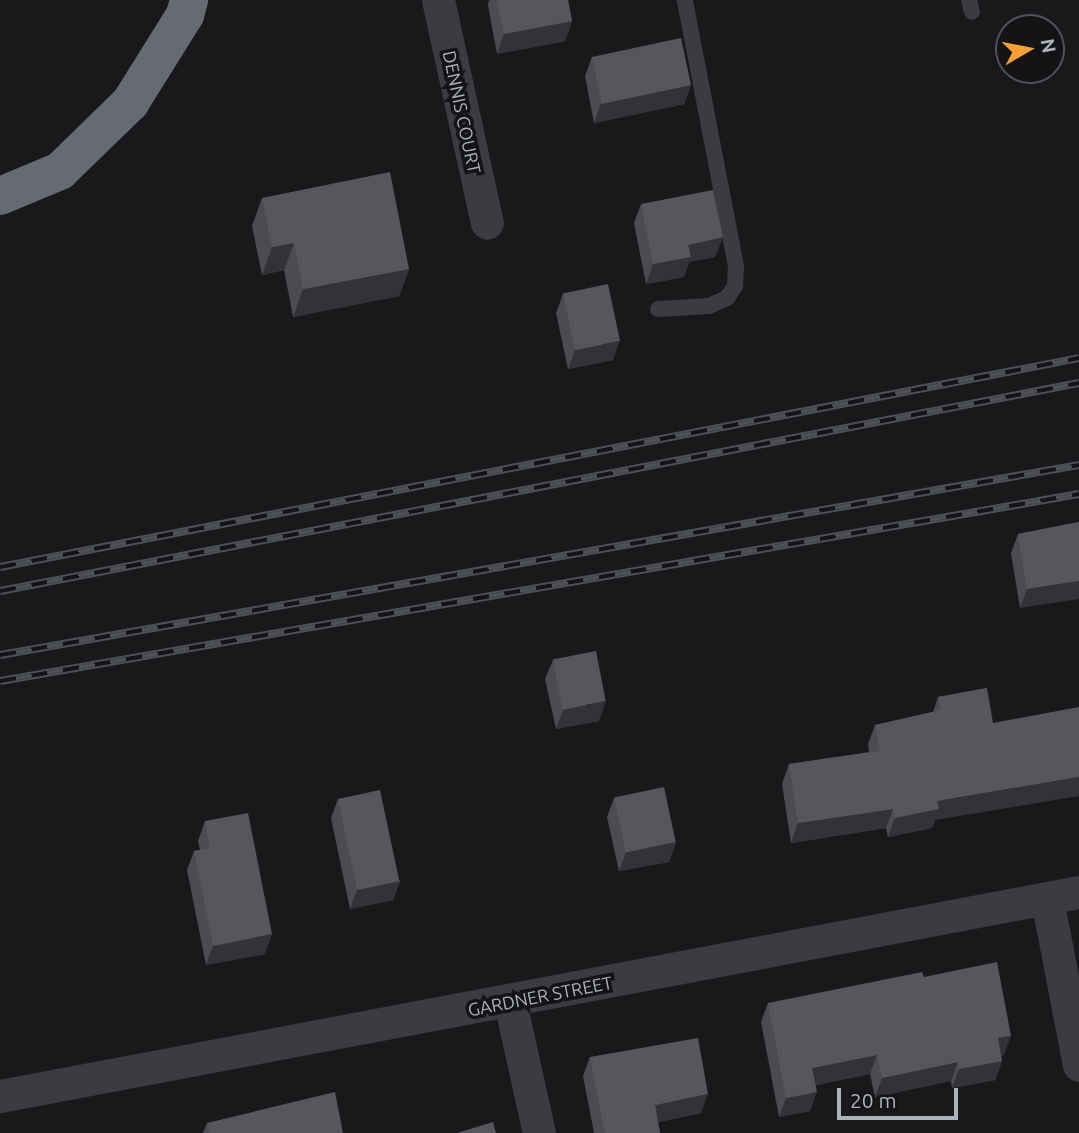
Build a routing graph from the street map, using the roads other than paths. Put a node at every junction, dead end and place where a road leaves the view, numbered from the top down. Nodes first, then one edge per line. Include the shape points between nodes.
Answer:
1 (189, 0) edge
2 (438, 0) edge
3 (685, 0) edge
4 (0, 196) edge
5 (487, 223) dead end
6 (658, 309) dead end
7 (1079, 892) edge
8 (1047, 899) junction
9 (510, 1002) junction
10 (1079, 1065) edge
11 (0, 1096) edge
12 (540, 1133) edge

1 - 4 highway via 185,15 130,103 60,171
2 - 5 street, DENNIS COURT
3 - 6 lane via 736,266 735,286 727,298 709,306
7 - 8 street, GARDNER STREET
8 - 9 street, GARDNER STREET
8 - 10 street
9 - 11 street, GARDNER STREET
9 - 12 street

